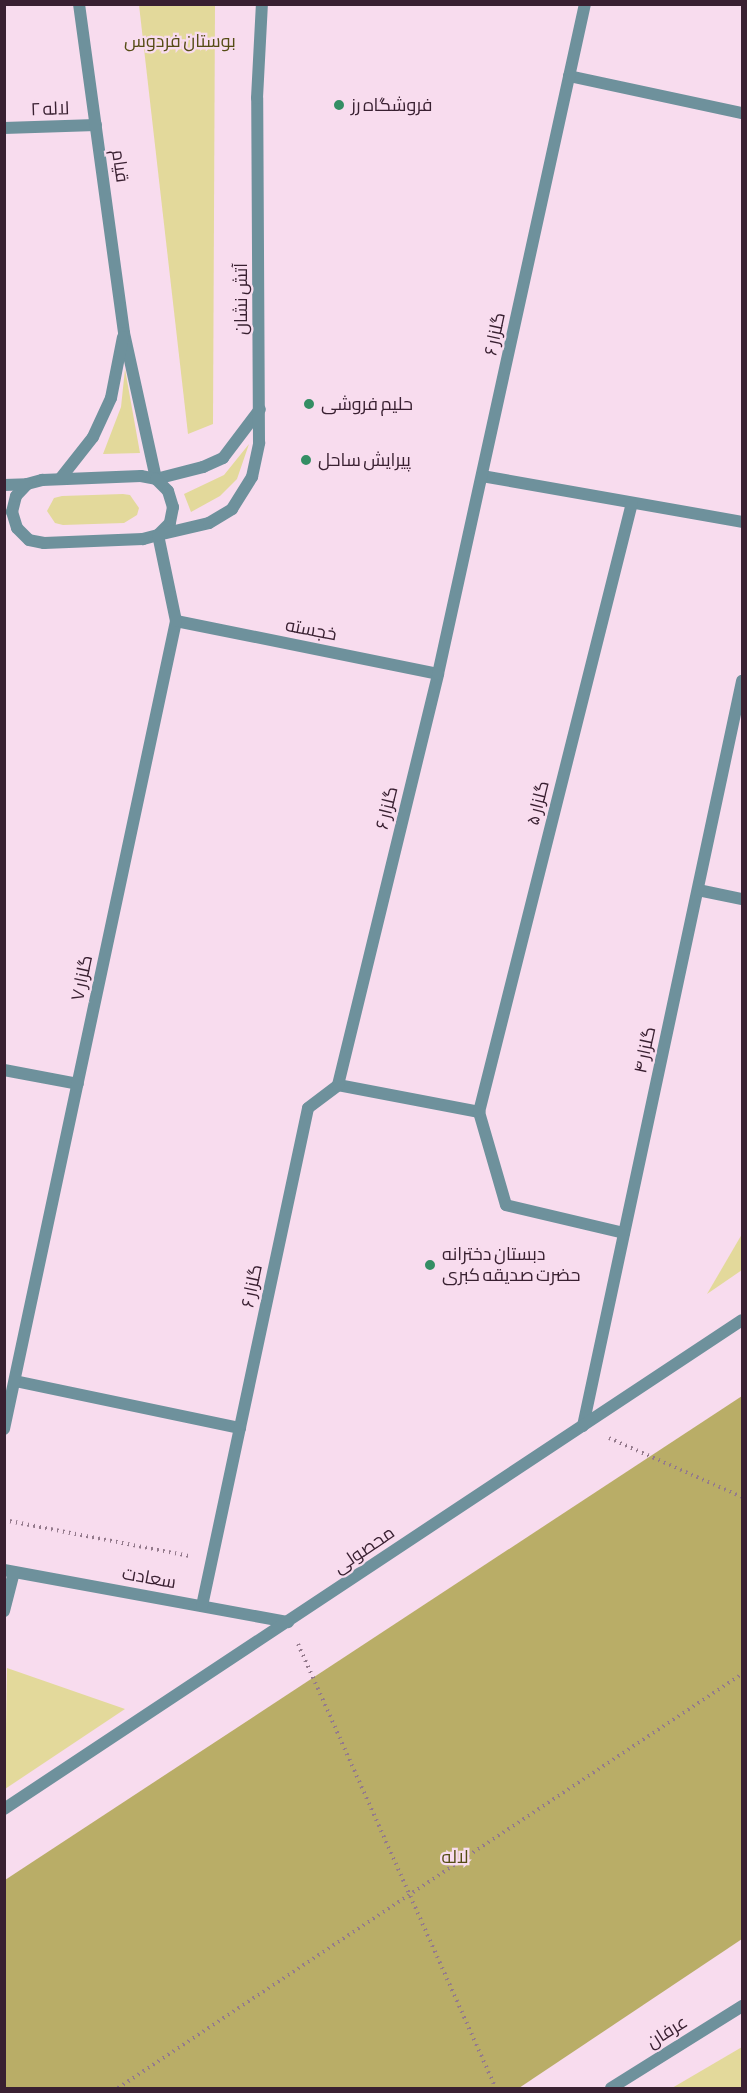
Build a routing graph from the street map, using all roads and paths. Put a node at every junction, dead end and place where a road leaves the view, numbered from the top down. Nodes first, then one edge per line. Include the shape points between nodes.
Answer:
1 (79, 4) edge
2 (262, 4) edge
3 (585, 4) edge
4 (569, 76) junction
5 (742, 113) edge
6 (96, 125) junction
7 (4, 128) edge
8 (124, 333) junction
9 (260, 409) junction
10 (482, 476) junction
11 (60, 479) junction
12 (156, 479) junction
13 (27, 484) junction
14 (4, 485) edge
15 (632, 502) junction
16 (742, 522) edge
17 (20, 530) junction
18 (4, 531) edge
19 (158, 535) junction
20 (176, 621) junction
21 (438, 674) junction
22 (742, 681) edge
23 (698, 890) junction
24 (742, 899) edge
25 (4, 1070) edge
26 (78, 1084) junction
27 (338, 1084) junction
28 (479, 1112) junction
29 (624, 1233) junction
30 (742, 1320) edge
31 (15, 1381) junction
32 (583, 1426) junction
33 (240, 1428) junction
34 (4, 1429) edge
35 (742, 1497) edge
36 (4, 1520) edge
37 (211, 1560) junction
38 (9, 1571) edge
39 (201, 1606) junction
40 (4, 1611) edge
41 (288, 1622) junction
42 (742, 1674) edge
43 (4, 1809) edge
44 (410, 1895) junction
45 (742, 2006) edge
46 (118, 2088) edge
47 (496, 2088) edge
48 (611, 2088) edge

1 - 6 street, قیام
2 - 9 street, آتش نشان via 257,98
3 - 4 street, گلزار ۶
4 - 5 street
4 - 10 street, گلزار ۶
6 - 7 street, لاله ۲
6 - 8 street, قیام
8 - 11 street, قیام via 111,398 93,437
8 - 12 street, قیام
9 - 12 street via 223,458
9 - 19 street, آتش نشان via 252,477 232,509 209,523
10 - 15 street
10 - 21 street, گلزار ۶
11 - 12 street
11 - 13 street
12 - 19 street via 168,490 173,507 170,523
13 - 14 street
13 - 17 street via 16,496 12,512
15 - 16 street
15 - 28 street, گلزار ۵
17 - 18 street
17 - 19 street, آتش نشان via 29,540 44,543
19 - 20 street, گلزار ۷
20 - 21 street, خجسته
20 - 26 street, گلزار ۷
21 - 27 street, گلزار ۶
22 - 23 street, گلزار ۴
23 - 24 street
23 - 29 street, گلزار ۴
25 - 26 street
26 - 31 street, گلزار ۷
27 - 28 street
27 - 33 street, گلزار ۶ via 308,1108
28 - 29 street via 506,1205
29 - 32 street, گلزار ۴
30 - 32 street, محصولی
31 - 33 street
31 - 34 street, گلزار ۷
32 - 35 path
32 - 41 street, محصولی
33 - 37 street, گلزار ۶
36 - 37 path
37 - 39 street, گلزار ۶
38 - 39 street, سعادت
38 - 40 street
39 - 41 street, سعادت
41 - 43 street, محصولی
41 - 44 path
42 - 44 path
44 - 46 path
44 - 47 path
45 - 48 street, عرفان

